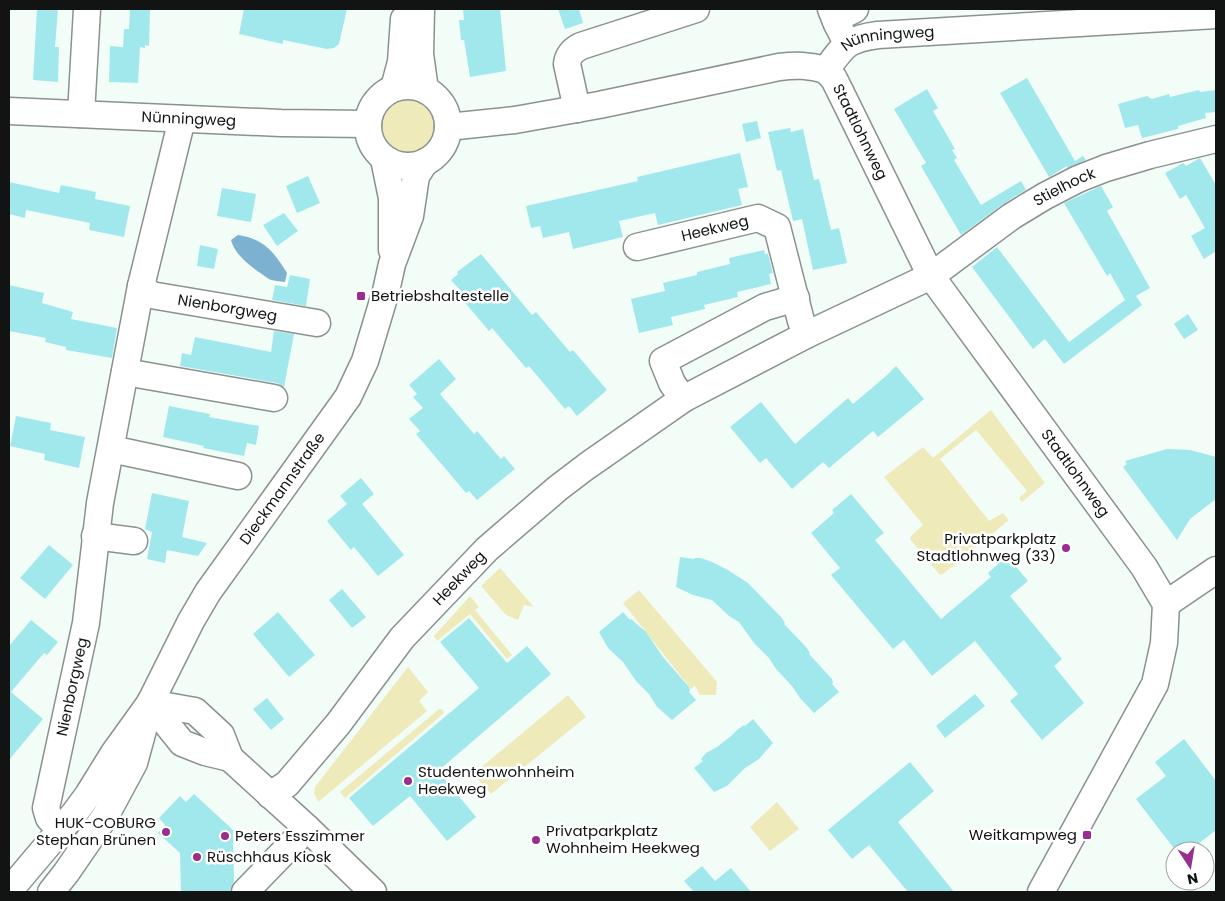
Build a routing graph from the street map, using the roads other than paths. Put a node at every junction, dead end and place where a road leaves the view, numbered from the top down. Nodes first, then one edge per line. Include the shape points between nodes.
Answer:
1 (87, 9) edge
2 (404, 9) edge
3 (421, 9) edge
4 (696, 9) edge
5 (840, 12) edge
6 (1216, 15) edge
7 (847, 43) junction
8 (826, 70) junction
9 (394, 88) junction
10 (425, 90) junction
11 (577, 109) junction
12 (9, 111) edge
13 (81, 114) junction
14 (182, 119) junction
15 (368, 124) junction
16 (448, 127) junction
17 (1216, 139) edge
18 (384, 159) junction
19 (425, 162) junction
20 (637, 247) dead end
21 (392, 264) junction
22 (931, 276) junction
23 (141, 286) junction
24 (796, 298) junction
25 (317, 323) dead end
26 (806, 335) junction
27 (125, 372) junction
28 (274, 398) dead end
29 (683, 399) junction
30 (111, 449) junction
31 (238, 476) dead end
32 (95, 536) junction
33 (134, 541) dead end
34 (1216, 570) edge
35 (1166, 604) junction
36 (150, 703) junction
37 (270, 795) junction
38 (307, 828) junction
39 (61, 831) junction
40 (9, 891) edge
41 (51, 892) edge
42 (245, 892) edge
43 (373, 892) edge
44 (1041, 892) edge

1 - 13 street
2 - 9 street via 401,62
3 - 10 street via 420,54
4 - 11 street via 574,50 568,64
5 - 7 street
6 - 7 street, Nünningweg via 878,35
7 - 8 street, Nünningweg
8 - 11 street, Nünningweg via 798,64
8 - 22 street, Stadtlohnweg via 834,79
9 - 10 street via 405,86
9 - 15 street via 376,102
10 - 16 street via 442,105
11 - 16 street, Nünningweg
12 - 13 street, Nünningweg
13 - 14 street, Nünningweg
14 - 15 street, Nünningweg
14 - 23 street, Nienborgweg
15 - 18 street, Dieckmannstraße via 369,138
16 - 19 street, Dieckmannstraße via 441,148
17 - 22 street, Stielhock via 1136,159 1078,179 1012,216
18 - 19 street via 404,166
18 - 21 street, Dieckmannstraße via 392,198
19 - 21 street, Dieckmannstraße via 416,176 410,216
20 - 24 street, Heekweg via 758,218 777,227
21 - 36 street, Dieckmannstraße via 365,361 348,397 208,592
22 - 26 street, Heekweg
22 - 35 street, Stadtlohnweg via 1144,567
23 - 25 street, Nienborgweg via 151,295
23 - 27 street, Nienborgweg
24 - 26 street, Heekweg
24 - 29 street via 765,307 663,360
26 - 29 street, Heekweg
27 - 28 street
27 - 30 street, Nienborgweg
29 - 37 street, Heekweg via 573,477 487,550 402,638 338,724 287,784
30 - 31 street
30 - 32 street, Nienborgweg
32 - 33 street
32 - 39 street, Nienborgweg via 86,624 46,808
34 - 35 street
35 - 44 street via 1164,643 1155,684
36 - 37 street via 195,711 221,736 230,758
36 - 39 street, Dieckmannstraße
36 - 41 street, Dieckmannstraße via 134,762 106,815
37 - 38 street
38 - 42 street
38 - 43 street
39 - 40 street, Dieckmannstraße

